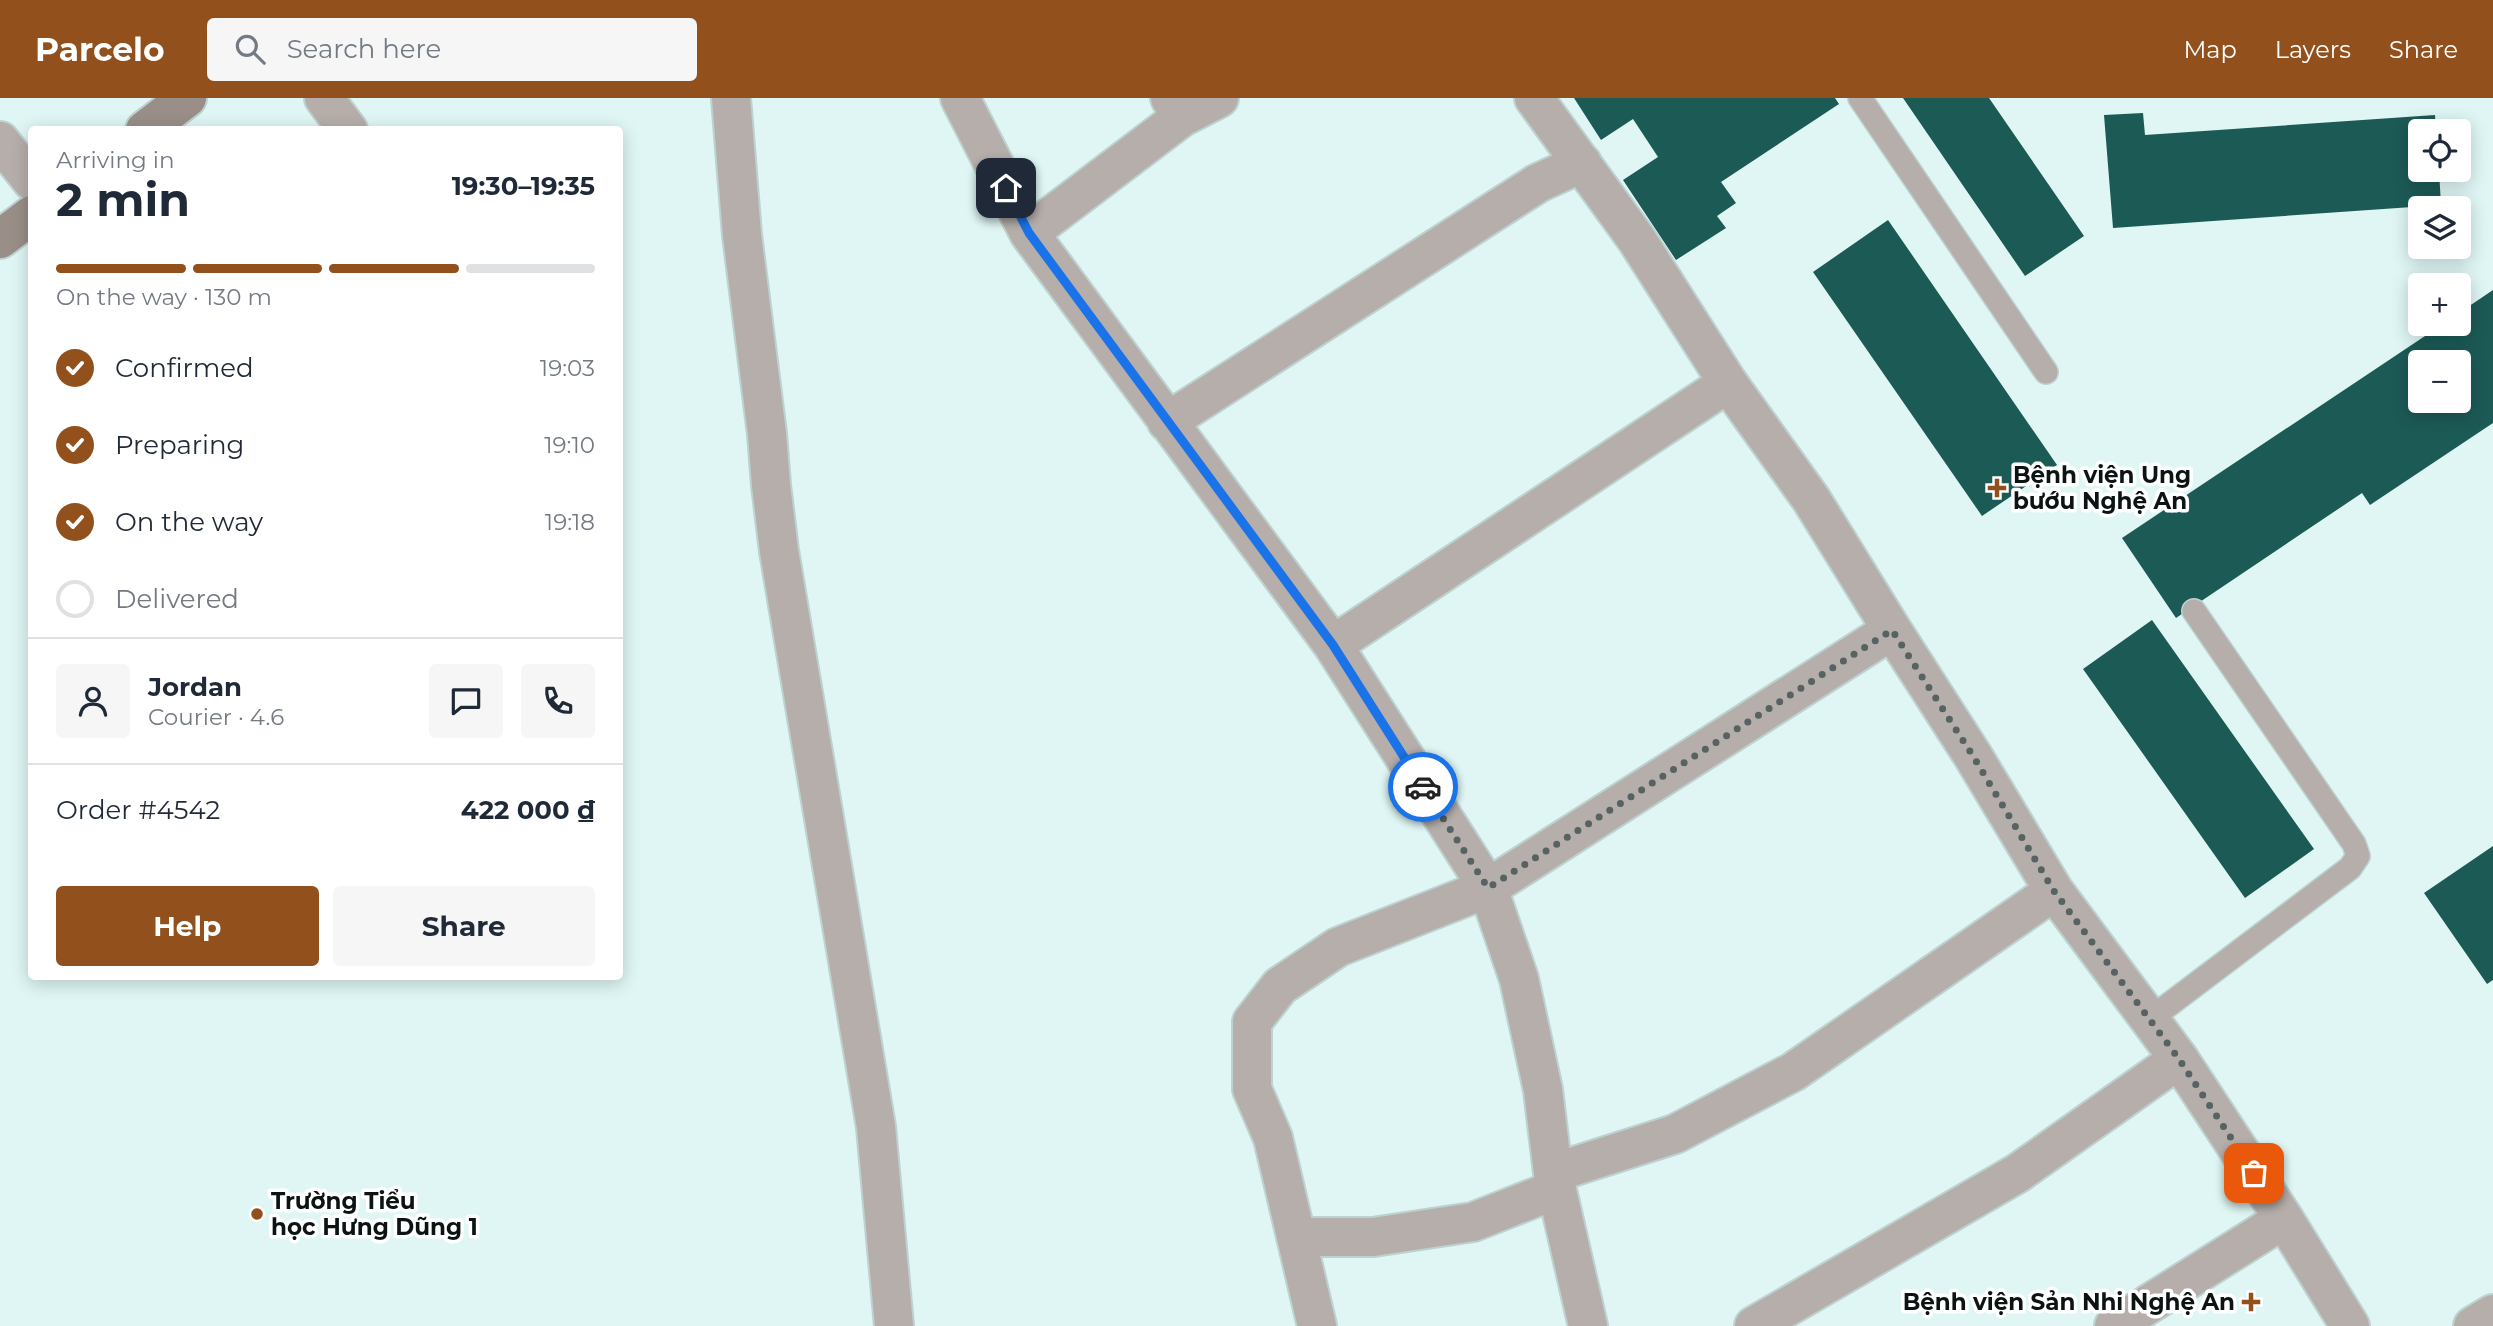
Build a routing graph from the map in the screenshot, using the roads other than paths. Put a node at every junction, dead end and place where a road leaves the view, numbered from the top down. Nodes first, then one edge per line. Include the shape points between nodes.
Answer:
1 (187, 98) edge
2 (324, 98) edge
3 (731, 98) edge
4 (960, 98) edge
5 (1219, 98) edge
6 (1534, 98) edge
7 (1860, 98) edge
8 (1176, 107) edge
9 (150, 126) edge
10 (345, 126) edge
11 (0, 141) edge
12 (1581, 163) junction
13 (28, 176) edge
14 (28, 218) edge
15 (1029, 233) junction
16 (0, 239) edge
17 (2046, 372) dead end
18 (1728, 383) junction
19 (1167, 422) junction
20 (2194, 611) dead end
21 (1892, 630) junction
22 (1333, 645) junction
23 (1488, 888) junction
24 (2054, 891) junction
25 (2150, 1019) junction
26 (2179, 1059) junction
27 (1555, 1181) junction
28 (2284, 1219) junction
29 (1296, 1237) junction
30 (2493, 1314) edge
31 (894, 1326) edge
32 (1317, 1326) edge
33 (1588, 1326) edge
34 (1754, 1326) edge
35 (2114, 1326) edge
36 (2350, 1326) edge
37 (2473, 1326) edge

1 - 9 main road
2 - 10 street
3 - 31 street via 779,551 876,1127
4 - 15 street
5 - 8 street
6 - 12 street
7 - 17 lane
8 - 15 street
11 - 13 street
12 - 18 street via 1637,240
12 - 19 street via 1538,183
14 - 16 main road
15 - 19 street
18 - 21 street via 1811,499
18 - 22 street
19 - 22 street
20 - 25 lane via 2358,856 2350,868
21 - 23 street
21 - 24 street
22 - 23 street
23 - 27 street via 1519,979 1543,1090
23 - 29 street via 1338,947 1280,986 1252,1022 1252,1089 1273,1138
24 - 25 street
24 - 27 street via 1793,1072 1675,1134
25 - 26 street
26 - 28 street
26 - 34 street via 2018,1173
27 - 29 street via 1473,1222 1373,1237
27 - 33 street
28 - 35 street
28 - 36 street
29 - 32 street
30 - 37 street

